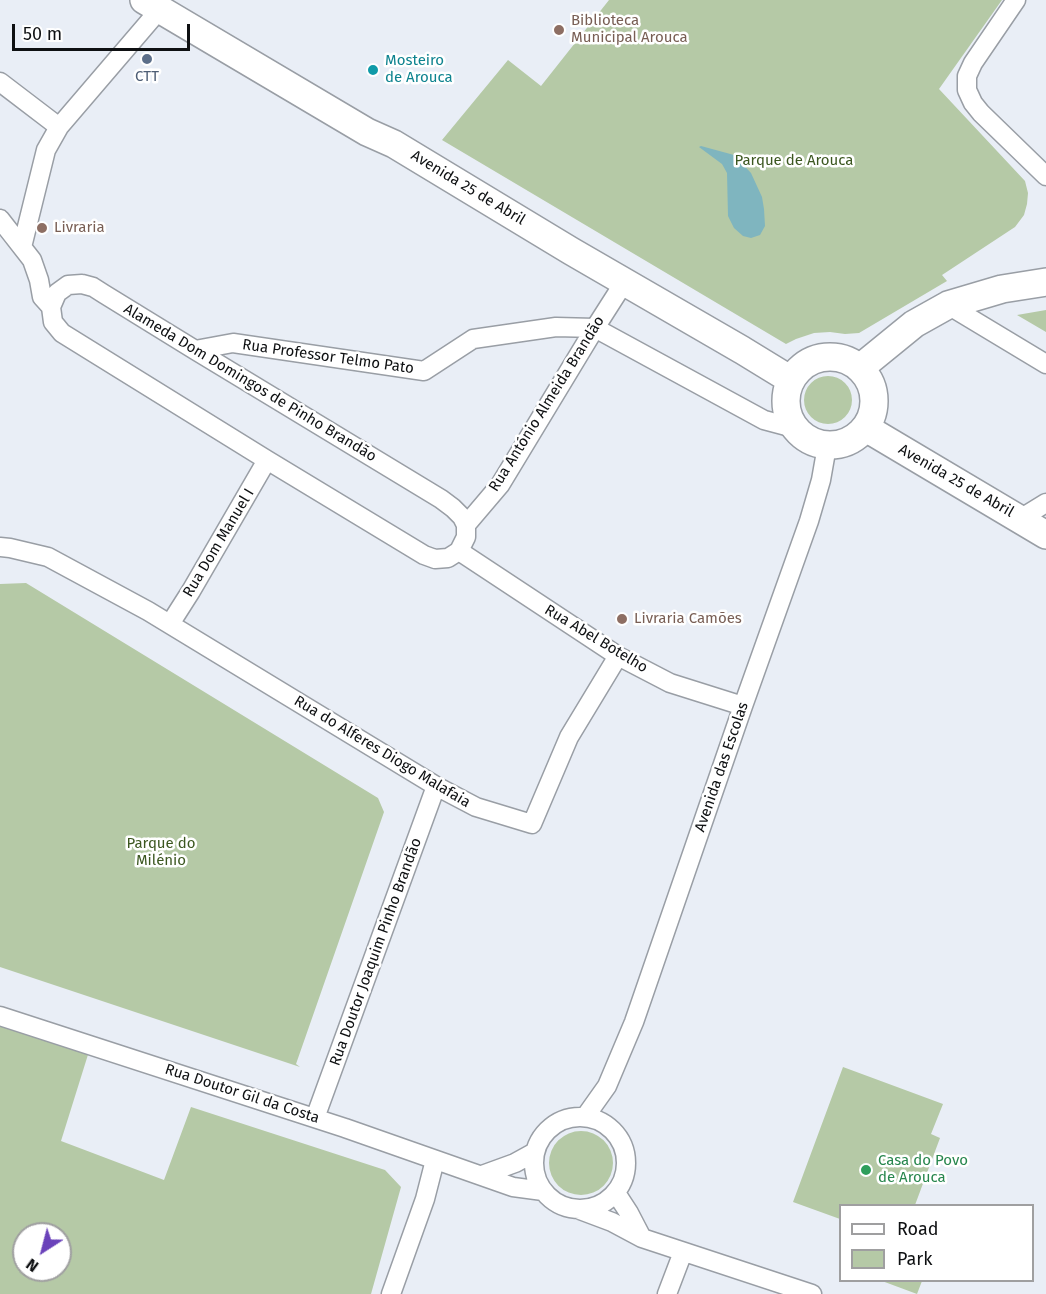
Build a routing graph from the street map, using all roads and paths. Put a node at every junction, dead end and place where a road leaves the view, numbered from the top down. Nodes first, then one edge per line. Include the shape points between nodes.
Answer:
1 (1016, 0) edge
2 (152, 5) edge
3 (0, 82) edge
4 (60, 127) junction
5 (1046, 176) edge
6 (0, 219) edge
7 (22, 246) junction
8 (625, 281) junction
9 (1046, 282) edge
10 (948, 305) junction
11 (51, 307) junction
12 (595, 328) junction
13 (195, 350) junction
14 (1046, 364) edge
15 (860, 368) junction
16 (791, 380) junction
17 (794, 428) junction
18 (866, 428) junction
19 (827, 446) junction
20 (267, 460) junction
21 (1046, 503) edge
22 (1020, 519) junction
23 (466, 525) junction
24 (1046, 535) edge
25 (0, 547) edge
26 (459, 551) junction
27 (170, 624) junction
28 (618, 656) junction
29 (743, 705) junction
30 (436, 786) junction
31 (0, 1016) edge
32 (607, 1086) junction
33 (585, 1117) junction
34 (315, 1118) junction
35 (610, 1127) junction
36 (535, 1152) junction
37 (435, 1160) junction
38 (482, 1175) junction
39 (543, 1191) junction
40 (616, 1193) junction
41 (579, 1210) junction
42 (642, 1238) junction
43 (683, 1251) junction
44 (391, 1294) edge
45 (667, 1294) edge
46 (812, 1294) edge

1 - 5 street via 973,63 967,76 967,90 981,113
2 - 4 street
2 - 8 main road, Avenida 25 de Abril
3 - 4 street
4 - 7 street via 46,150
6 - 7 street
7 - 11 street via 32,260 42,297
8 - 12 street, Rua António Almeida Brandão
8 - 16 main road, Avenida 25 de Abril
9 - 10 main road
10 - 14 street
10 - 15 main road via 914,324
11 - 13 street, Alameda Dom Domingos de Pinho Brandão via 57,293 68,285 93,287
11 - 20 street via 53,322 62,333
12 - 13 street, Rua Professor Telmo Pato via 556,327 473,339 424,371 233,343
12 - 17 street via 764,420
12 - 23 street, Rua António Almeida Brandão via 500,484
13 - 23 street, Alameda Dom Domingos de Pinho Brandão via 441,499
15 - 16 main road via 849,360 822,357 799,369
15 - 18 main road via 868,378 875,404
16 - 17 main road via 786,404
17 - 19 main road via 803,437
18 - 19 main road via 848,442
18 - 22 main road, Avenida 25 de Abril
19 - 29 street, Avenida das Escolas via 809,521
20 - 26 street via 424,555 448,558
20 - 27 street, Rua Dom Manuel I
21 - 22 street
22 - 24 main road, Avenida 25 de Abril
23 - 26 street via 466,537
25 - 27 street, Rua do Alferes Diogo Malafaia via 48,556
26 - 28 street, Rua Abel Botelho
27 - 30 street, Rua do Alferes Diogo Malafaia
28 - 29 street, Rua Abel Botelho via 670,683
28 - 30 street, Rua do Alferes Diogo Malafaia via 569,737 532,824 476,807
29 - 32 street, Avenida das Escolas via 634,1022
30 - 34 street, Rua Doutor Joaquim Pinho Brandão
31 - 34 street, Rua Doutor Gil da Costa
32 - 33 street, Avenida das Escolas
32 - 35 street, Avenida das Escolas
33 - 35 street
33 - 36 street via 559,1122 548,1130
34 - 37 street, Rua Doutor Gil da Costa
35 - 40 street via 620,1138 627,1166
36 - 38 street
36 - 39 street via 536,1178
37 - 38 street, Rua Doutor Gil da Costa
37 - 44 street
38 - 39 street, Rua Doutor Gil da Costa via 513,1187
39 - 41 street via 553,1201
40 - 41 street via 593,1208
40 - 42 street
41 - 42 street
42 - 43 street
43 - 45 street
43 - 46 street

